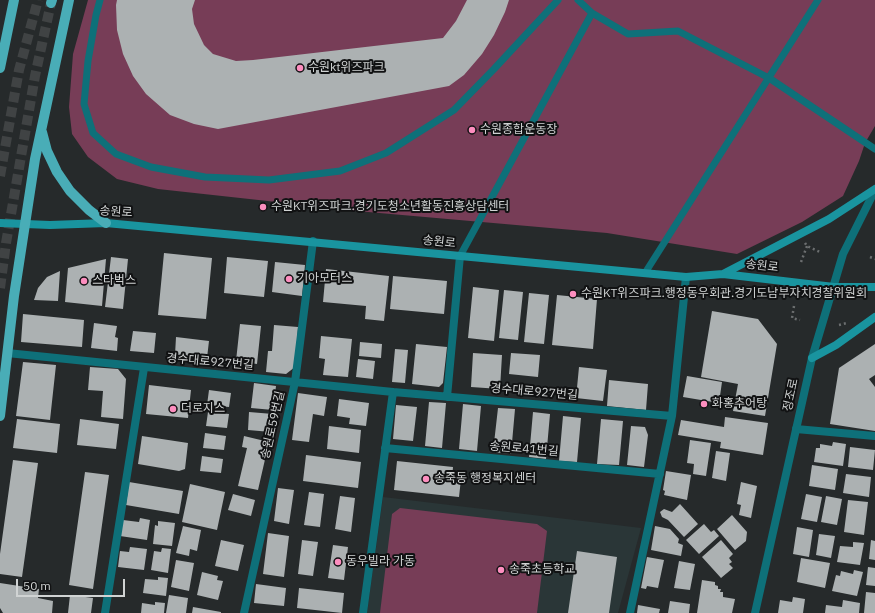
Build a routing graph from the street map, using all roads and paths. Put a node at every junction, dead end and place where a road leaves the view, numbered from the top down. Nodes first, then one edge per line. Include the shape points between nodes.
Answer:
1 (14, 0) edge
2 (70, 0) edge
3 (100, 0) edge
4 (558, 0) edge
5 (578, 0) edge
6 (818, 0) edge
7 (592, 13) junction
8 (0, 68) edge
9 (769, 78) junction
10 (41, 131) junction
11 (875, 150) edge
12 (875, 190) edge
13 (0, 223) edge
14 (106, 223) junction
15 (25, 224) junction
16 (313, 241) junction
17 (820, 252) dead end
18 (460, 256) junction
19 (870, 257) dead end
20 (875, 259) edge
21 (801, 262) dead end
22 (645, 273) junction
23 (723, 274) junction
24 (686, 276) junction
25 (834, 287) junction
26 (875, 287) edge
27 (794, 306) dead end
28 (875, 317) edge
29 (800, 320) dead end
30 (7, 353) junction
31 (812, 358) junction
32 (144, 368) junction
33 (296, 382) junction
34 (393, 392) junction
35 (447, 397) junction
36 (0, 416) edge
37 (672, 416) junction
38 (796, 429) junction
39 (875, 436) edge
40 (385, 448) junction
41 (660, 474) junction
42 (106, 613) edge
43 (244, 613) edge
44 (363, 613) edge
45 (630, 613) edge
46 (755, 613) edge

1 - 8 main road
2 - 10 main road
3 - 4 lane via 88,61 84,104 93,134 116,154 151,167 205,177 269,180 340,172 386,153 454,110
5 - 7 lane
6 - 9 lane
7 - 9 lane via 628,34 678,31
7 - 18 lane
9 - 11 lane
9 - 22 lane
10 - 14 main road via 57,172 70,191
10 - 15 main road
12 - 23 main road via 829,219
12 - 25 street, 정조로 via 843,254
13 - 15 main road, 송원로
14 - 15 main road, 송원로
14 - 16 main road, 송원로
15 - 30 main road
16 - 18 main road, 송원로
16 - 33 street, 송원로59번길
17 - 21 path via 807,246
18 - 22 main road, 송원로
18 - 35 street
19 - 20 path
22 - 24 main road, 송원로
23 - 24 main road, 송원로
23 - 25 main road, 송원로
24 - 37 street
25 - 26 main road, 송원로
25 - 31 street, 정조로
27 - 29 path via 792,318
28 - 31 main road via 836,345
30 - 32 street, 경수대로927번길
30 - 36 main road
31 - 38 street, 정조로
32 - 33 street, 경수대로927번길
32 - 42 street
33 - 34 street, 경수대로927번길
33 - 43 street, 송원로59번길
34 - 35 street, 경수대로927번길
34 - 40 street
35 - 37 street, 경수대로927번길
37 - 41 street
38 - 39 street
38 - 46 street, 정조로
40 - 41 street, 송원로41번길
40 - 44 street
41 - 45 street

